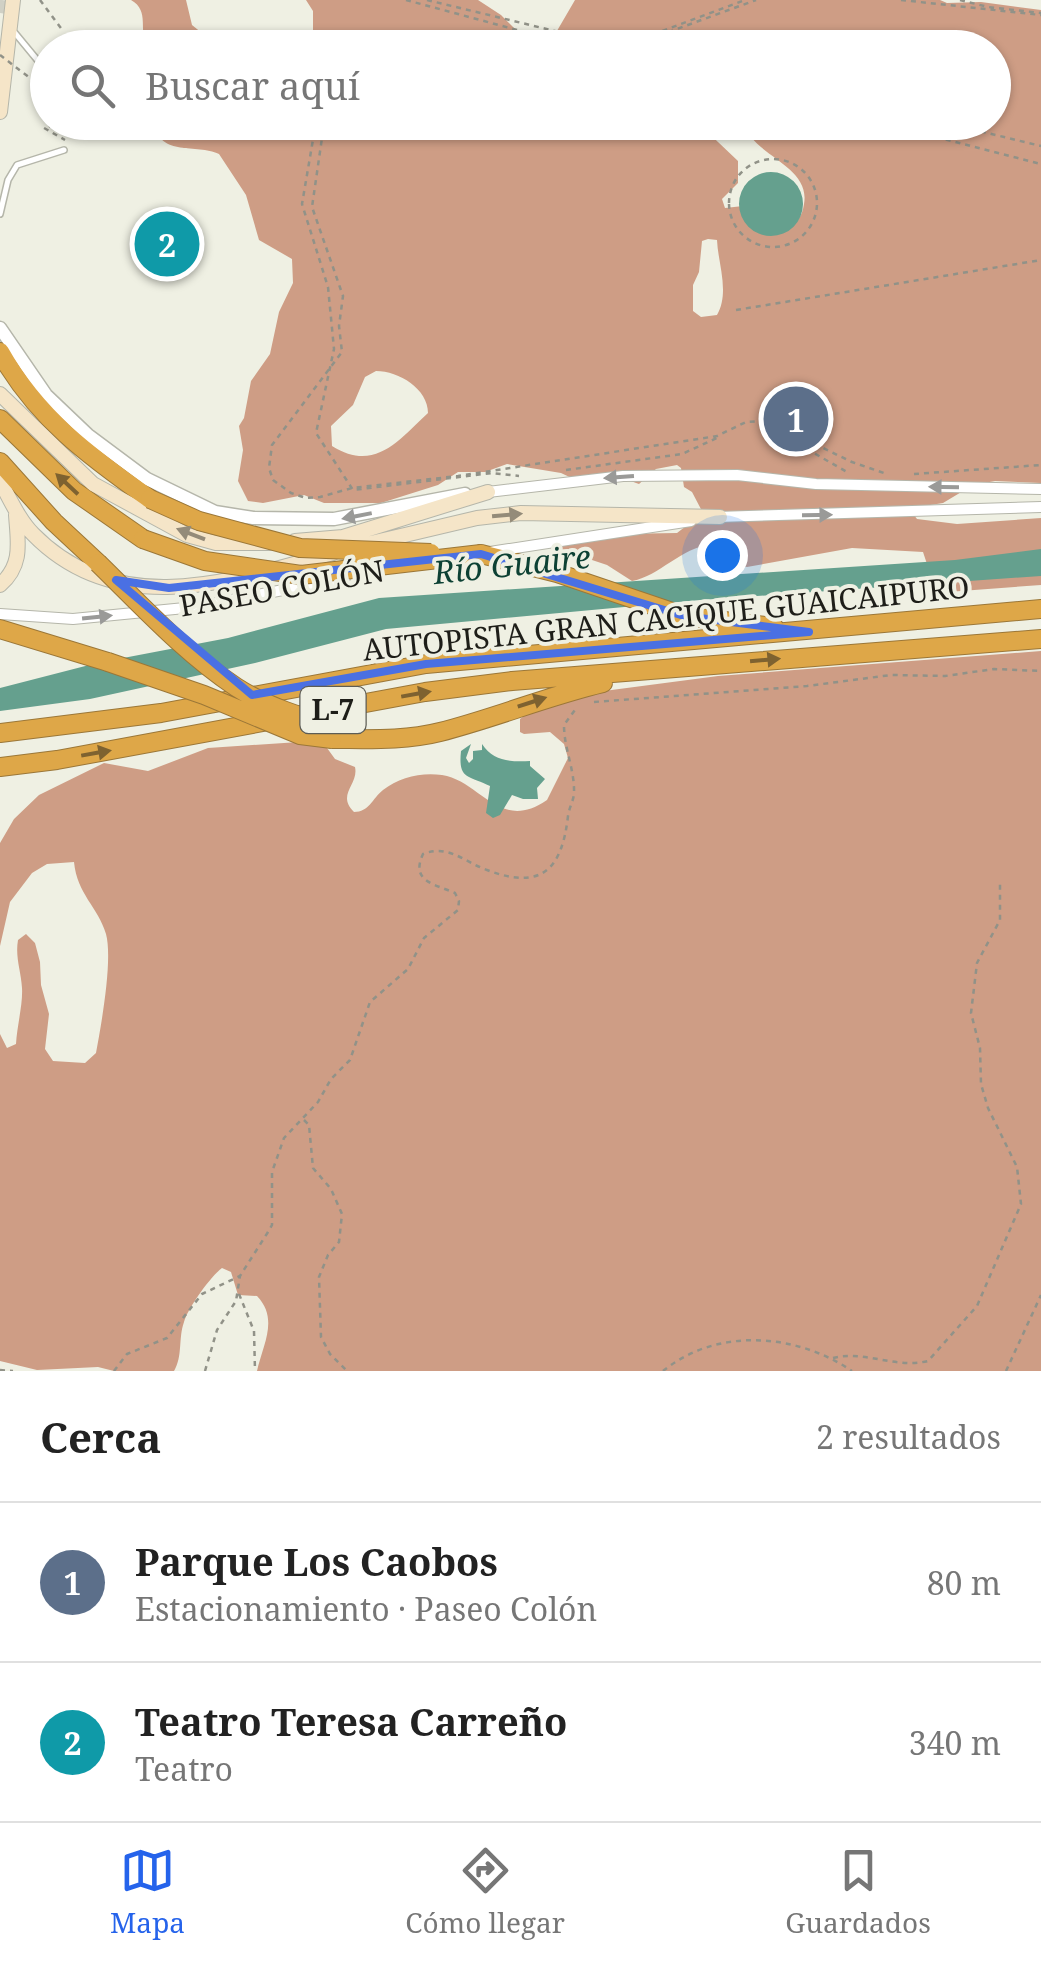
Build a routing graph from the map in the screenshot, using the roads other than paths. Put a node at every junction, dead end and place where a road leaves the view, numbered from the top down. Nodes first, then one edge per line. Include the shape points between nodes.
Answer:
1 (13, 0) edge
2 (9, 26) junction
3 (30, 51) edge
4 (0, 112) edge
5 (64, 150) dead end
6 (0, 214) edge
7 (0, 328) edge
8 (0, 352) edge
9 (0, 394) edge
10 (0, 419) edge
11 (0, 462) edge
12 (0, 481) edge
13 (1041, 489) edge
14 (488, 492) junction
15 (1041, 507) edge
16 (15, 509) junction
17 (720, 517) junction
18 (482, 554) junction
19 (0, 585) edge
20 (1041, 609) edge
21 (0, 614) edge
22 (0, 629) edge
23 (809, 632) junction
24 (1041, 640) edge
25 (668, 669) junction
26 (0, 733) edge
27 (334, 733) junction
28 (0, 767) edge

1 - 2 main road
2 - 3 lane
2 - 4 main road
5 - 6 lane via 17,164
14 -> 7 street via 348,518 215,512 147,479 88,436 46,395
8 - 18 highway, bridge via 20,387 82,451 150,499 199,521 300,548
14 -> 9 main road via 343,537 216,543 187,535 93,484
18 -> 10 highway, bridge via 301,574 205,561 142,539 74,491
11 - 27 highway, bridge via 190,652 239,690
12 - 16 main road
13 -> 14 street via 718,475 624,476
17 -> 15 street, PASEO COLÓN
16 -> 17 main road via 63,560 97,576 169,588 228,582 477,518 566,512
16 - 19 main road via 18,558
21 -> 17 street, PASEO COLÓN via 72,619 194,608 431,561
18 - 23 highway via 684,616
20 - 23 highway, AUTOPISTA GRAN CACIQUE GUAICAIPURO / L-7
22 - 27 highway, bridge via 204,695 300,735
23 - 26 highway, AUTOPISTA GRAN CACIQUE GUAICAIPURO / L-7 via 426,664 161,713
25 -> 24 highway, AUTOPISTA GRAN CACIQUE GUAICAIPURO / L-7
27 -> 25 highway via 405,738 439,732 562,692
28 -> 25 highway, AUTOPISTA GRAN CACIQUE GUAICAIPURO / L-7 via 425,692

